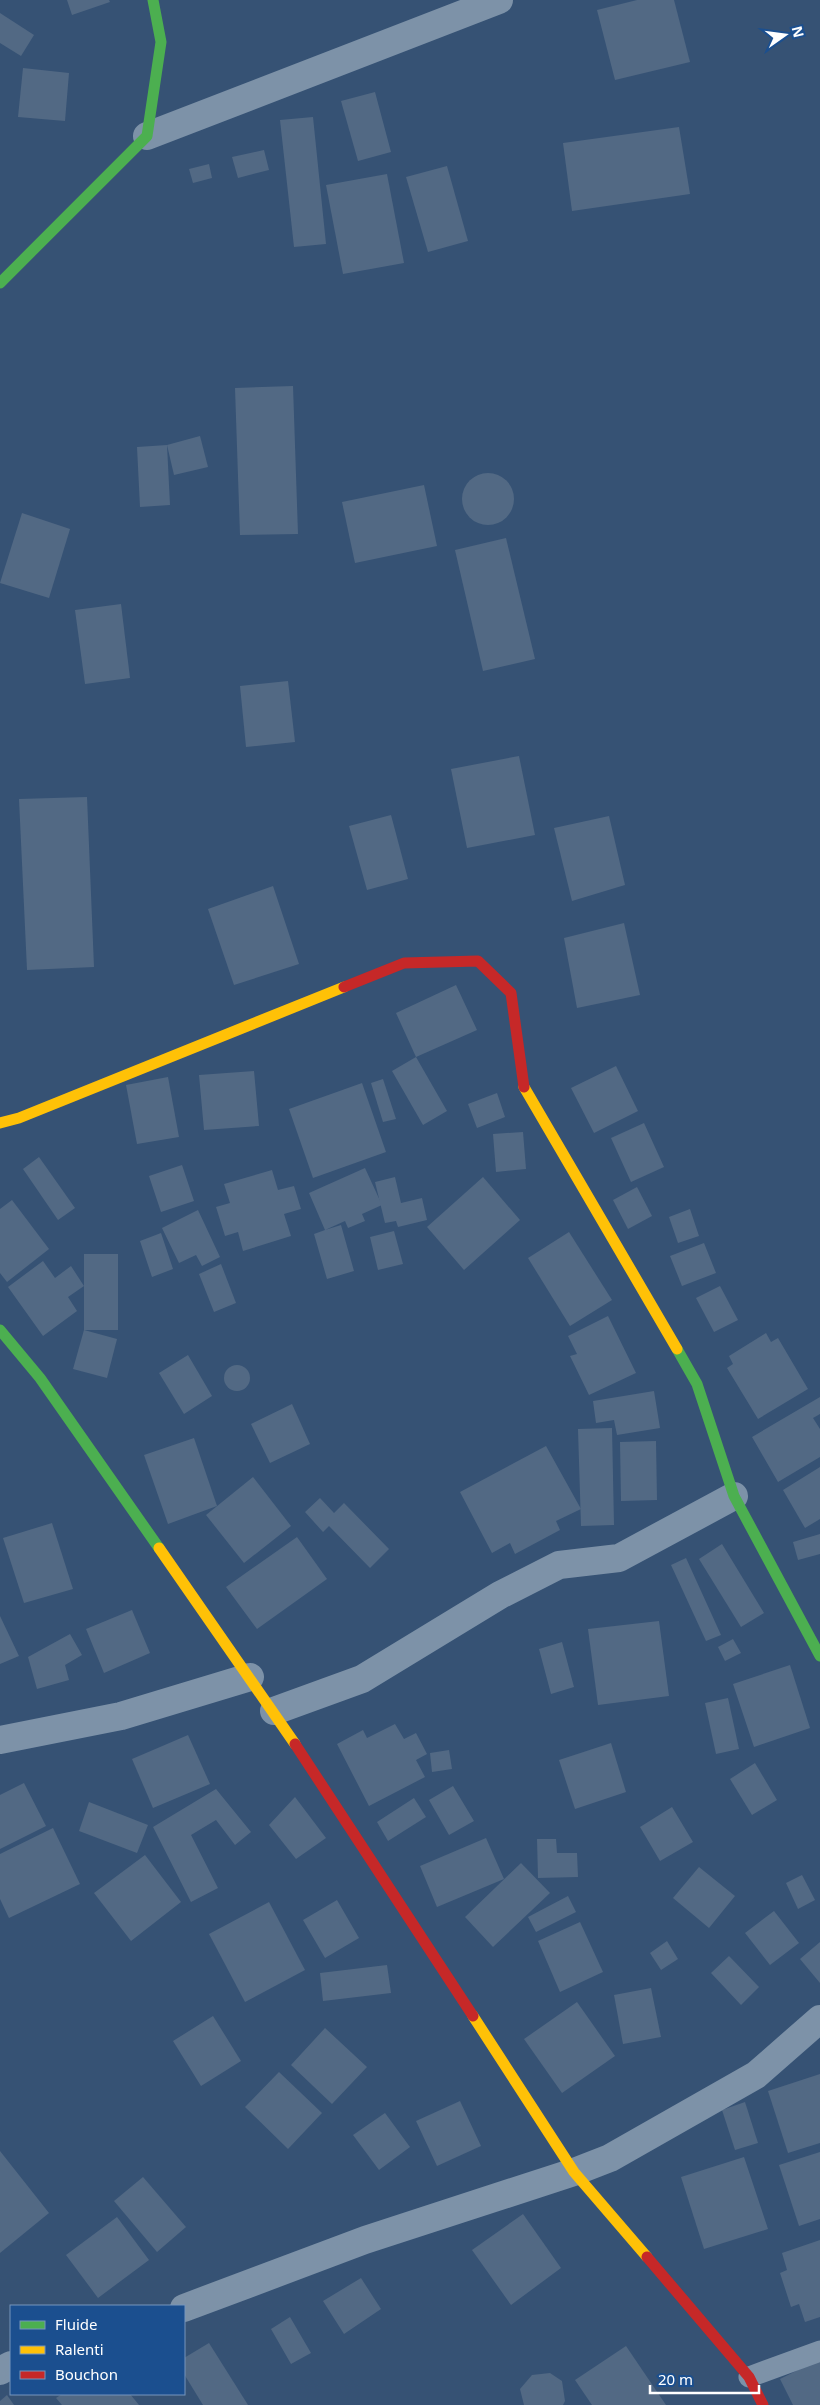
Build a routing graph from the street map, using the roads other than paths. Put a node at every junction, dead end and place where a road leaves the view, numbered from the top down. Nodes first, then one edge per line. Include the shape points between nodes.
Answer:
1 (154, 0) edge
2 (500, 0) edge
3 (147, 136) junction
4 (0, 283) edge
5 (0, 1122) edge
6 (0, 1330) edge
7 (734, 1496) junction
8 (820, 1656) edge
9 (250, 1677) junction
10 (274, 1711) junction
11 (0, 1740) edge
12 (820, 2020) edge
13 (574, 2172) junction
14 (185, 2308) edge
15 (820, 2351) edge
16 (748, 2377) junction
17 (763, 2405) edge

1 - 3 street via 161,42
2 - 3 street
3 - 4 street
5 - 7 street via 19,1118 404,963 478,961 511,993 522,1084 697,1384
6 - 9 street via 40,1378
7 - 8 street
7 - 10 street via 619,1558 559,1566 500,1595 362,1678
9 - 10 street
9 - 11 street via 121,1716
10 - 13 street
12 - 13 street via 756,2075 610,2158
13 - 14 street via 366,2240
13 - 16 street
15 - 16 lane
16 - 17 street

